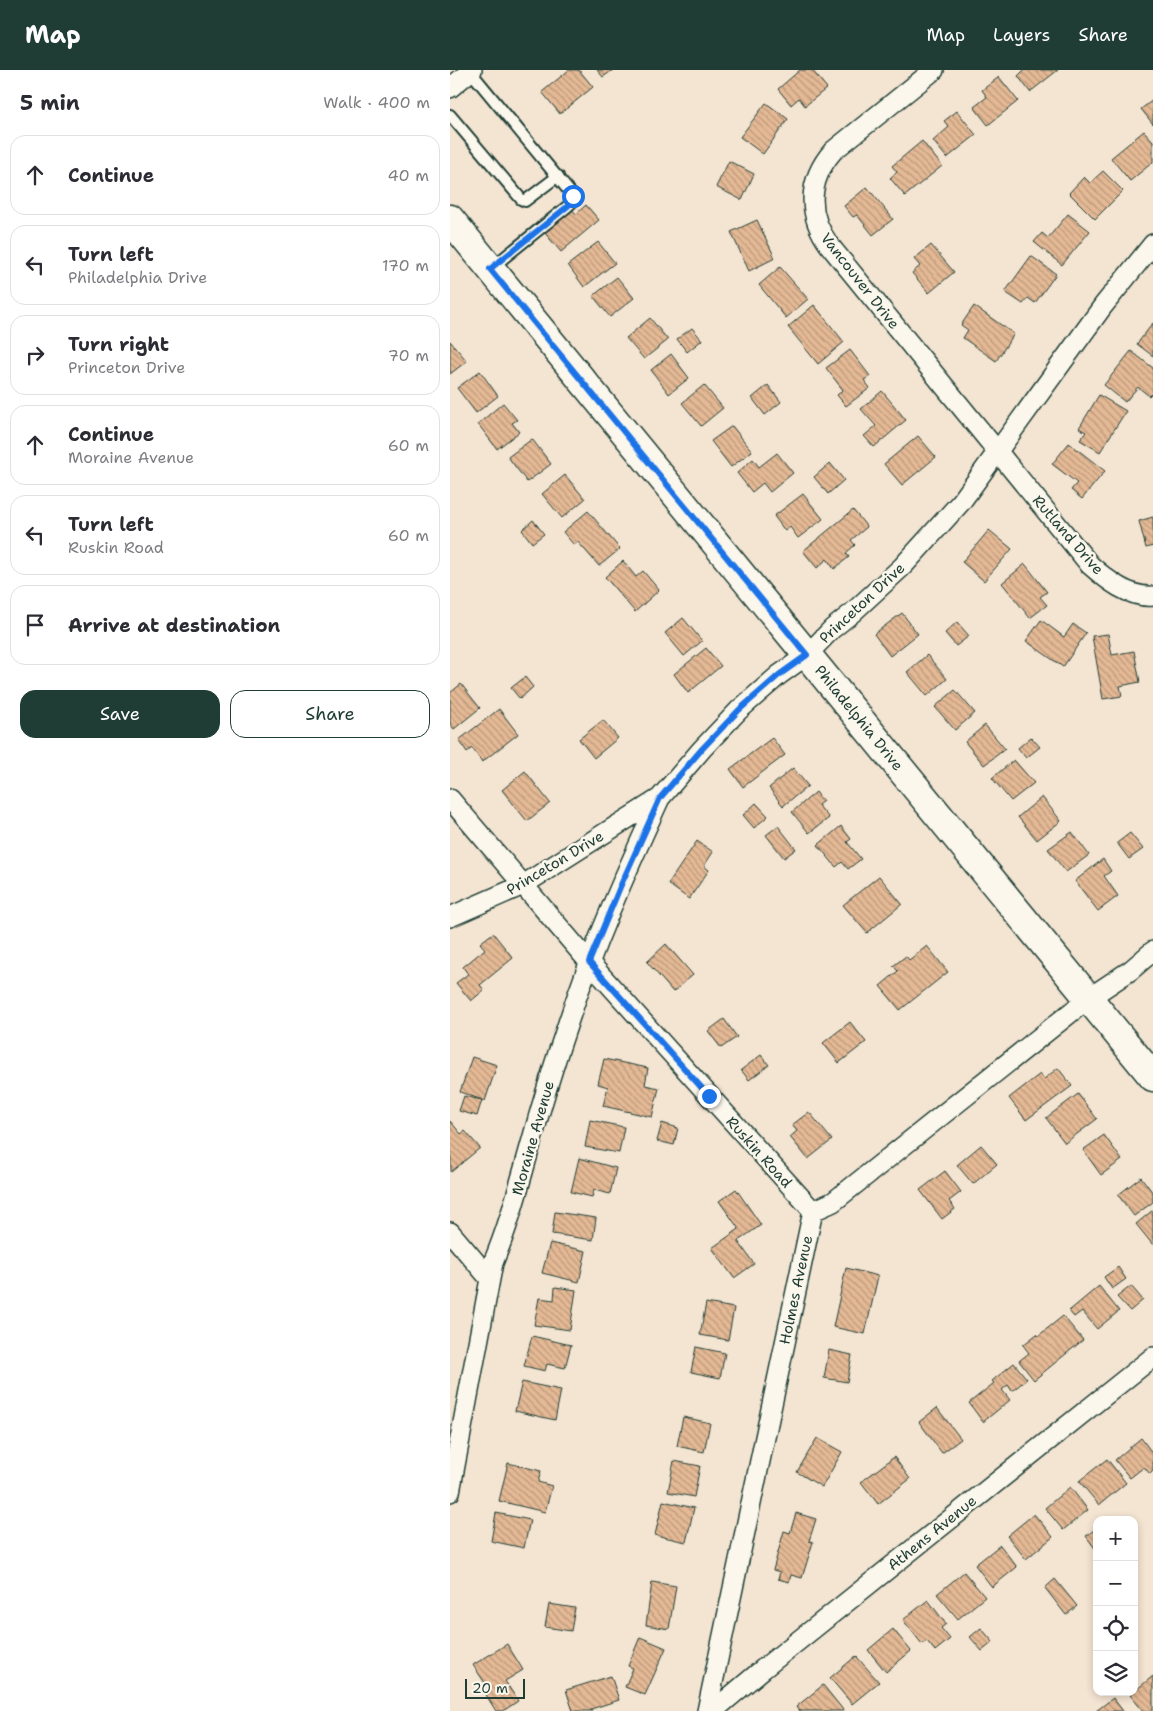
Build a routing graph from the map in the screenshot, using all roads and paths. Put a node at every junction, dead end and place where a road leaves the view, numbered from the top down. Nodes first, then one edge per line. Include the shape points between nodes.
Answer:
1 (934, 70) edge
2 (471, 71) edge
3 (450, 88) edge
4 (450, 115) edge
5 (558, 176) junction
6 (450, 220) edge
7 (1153, 244) edge
8 (490, 269) junction
9 (998, 452) junction
10 (1153, 596) edge
11 (807, 655) junction
12 (450, 798) edge
13 (660, 798) junction
14 (523, 885) junction
15 (450, 917) edge
16 (1153, 951) edge
17 (589, 962) junction
18 (1089, 998) junction
19 (1153, 1078) edge
20 (813, 1211) junction
21 (450, 1232) edge
22 (490, 1280) junction
23 (1153, 1357) edge
24 (450, 1492) edge
25 (707, 1711) edge
26 (713, 1711) edge

1 - 9 street, Vancouver Drive via 826,158 812,196 815,220 822,236
2 - 3 street
2 - 5 lane
4 - 5 lane via 521,199 526,201
5 - 8 lane via 570,190 573,201
6 - 8 main road, Philadelphia Drive
7 - 9 street, Princeton Drive via 1103,306
8 - 11 main road, Philadelphia Drive
9 - 10 street, Rutland Drive via 1090,565 1125,590
9 - 11 street, Princeton Drive via 932,536
11 - 13 street, Princeton Drive via 739,710
11 - 18 main road, Philadelphia Drive
12 - 14 street, Ruskin Road
13 - 14 street, Princeton Drive
13 - 17 street, Moraine Avenue
14 - 15 street, Princeton Drive
14 - 17 street, Ruskin Road
16 - 18 street
17 - 20 street, Ruskin Road
17 - 22 street, Moraine Avenue
18 - 19 main road, Philadelphia Drive
18 - 20 street via 833,1202
20 - 25 street, Holmes Avenue
21 - 22 street
22 - 24 street, Moraine Avenue
23 - 26 street, Athens Avenue

